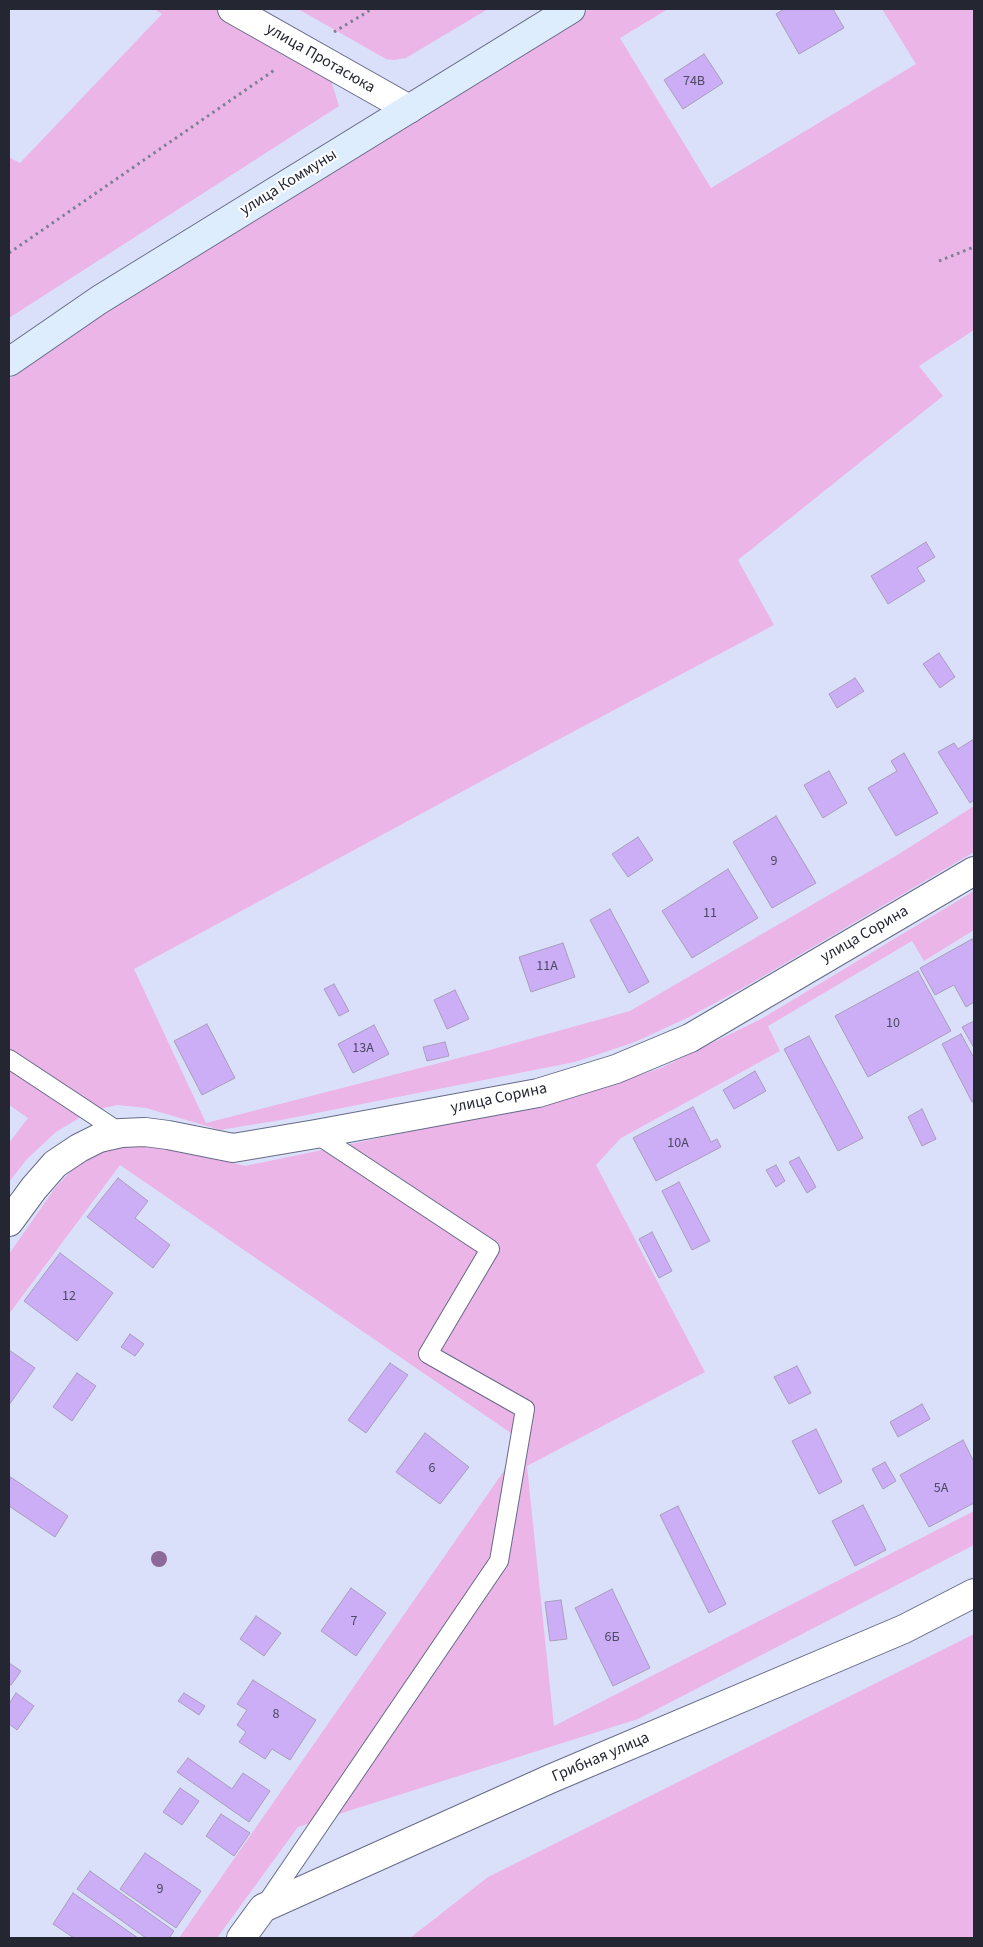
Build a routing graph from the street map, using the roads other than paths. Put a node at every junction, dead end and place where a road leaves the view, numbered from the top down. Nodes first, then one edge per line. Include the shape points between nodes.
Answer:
1 (232, 9) edge
2 (571, 9) edge
3 (409, 109) junction
4 (9, 362) edge
5 (974, 871) edge
6 (9, 1058) edge
7 (121, 1133) junction
8 (316, 1134) junction
9 (9, 1222) edge
10 (974, 1593) edge
11 (263, 1908) junction
12 (241, 1938) edge

1 - 3 street, улица Протасюка
2 - 3 street, улица Коммуны
3 - 4 street, улица Коммуны via 99,300
5 - 8 street, улица Сорина via 690,1038 616,1069 538,1093
6 - 7 lane
7 - 8 street, улица Сорина via 168,1135 233,1148
7 - 9 street, улица Сорина via 99,1138 56,1164
8 - 11 lane via 490,1249 428,1354 525,1409 499,1562
10 - 11 street, Грибная улица via 904,1630 550,1779
11 - 12 street, Грибная улица

